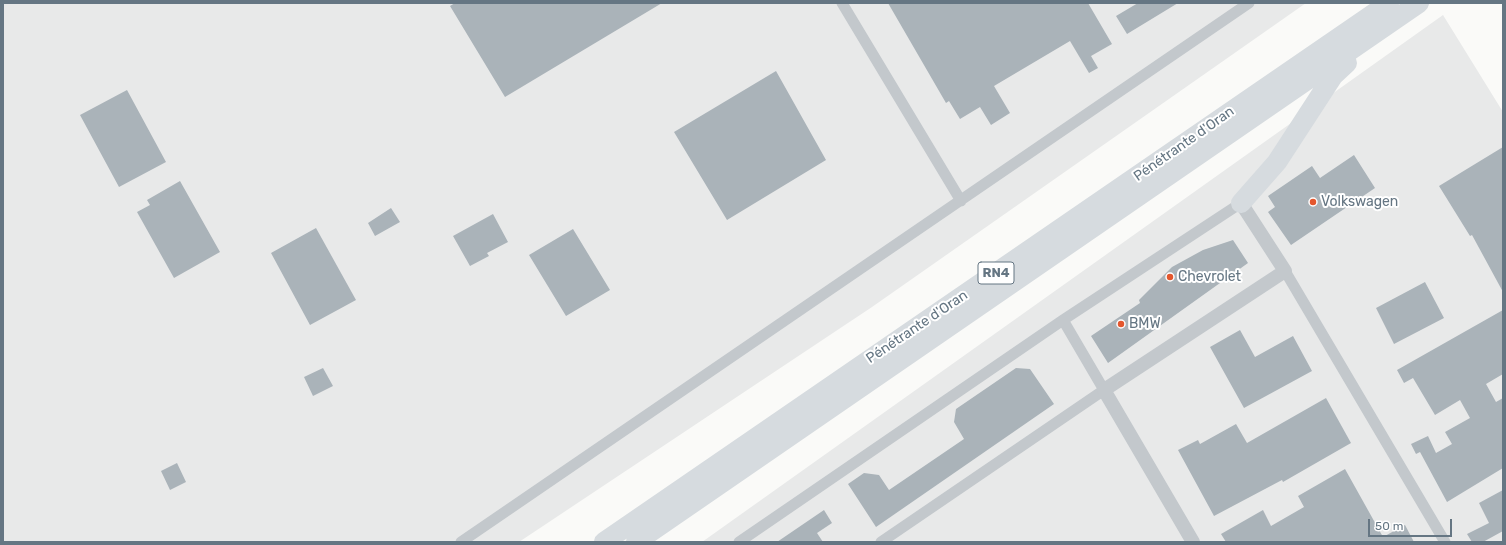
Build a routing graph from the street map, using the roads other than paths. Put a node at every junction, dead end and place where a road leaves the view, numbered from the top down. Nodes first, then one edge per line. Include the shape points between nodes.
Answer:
1 (842, 3) edge
2 (1250, 3) edge
3 (1388, 3) edge
4 (1419, 3) edge
5 (1388, 24) junction
6 (961, 201) junction
7 (1241, 203) junction
8 (1285, 271) junction
9 (1063, 320) junction
10 (1104, 390) junction
11 (462, 542) edge
12 (604, 542) edge
13 (636, 542) edge
14 (739, 542) edge
15 (881, 542) edge
16 (1193, 542) edge
17 (1445, 542) edge

1 - 6 street
2 - 6 street
3 - 12 highway, Pénétrante d'Oran / RN4
4 - 5 highway, Pénétrante d'Oran / RN4
5 - 7 highway via 1333,76 1277,162
5 - 13 highway, Pénétrante d'Oran / RN4
6 - 11 street
7 - 8 street
7 - 9 street
8 - 10 street
8 - 17 street
9 - 10 street
9 - 14 street
10 - 15 street
10 - 16 street

